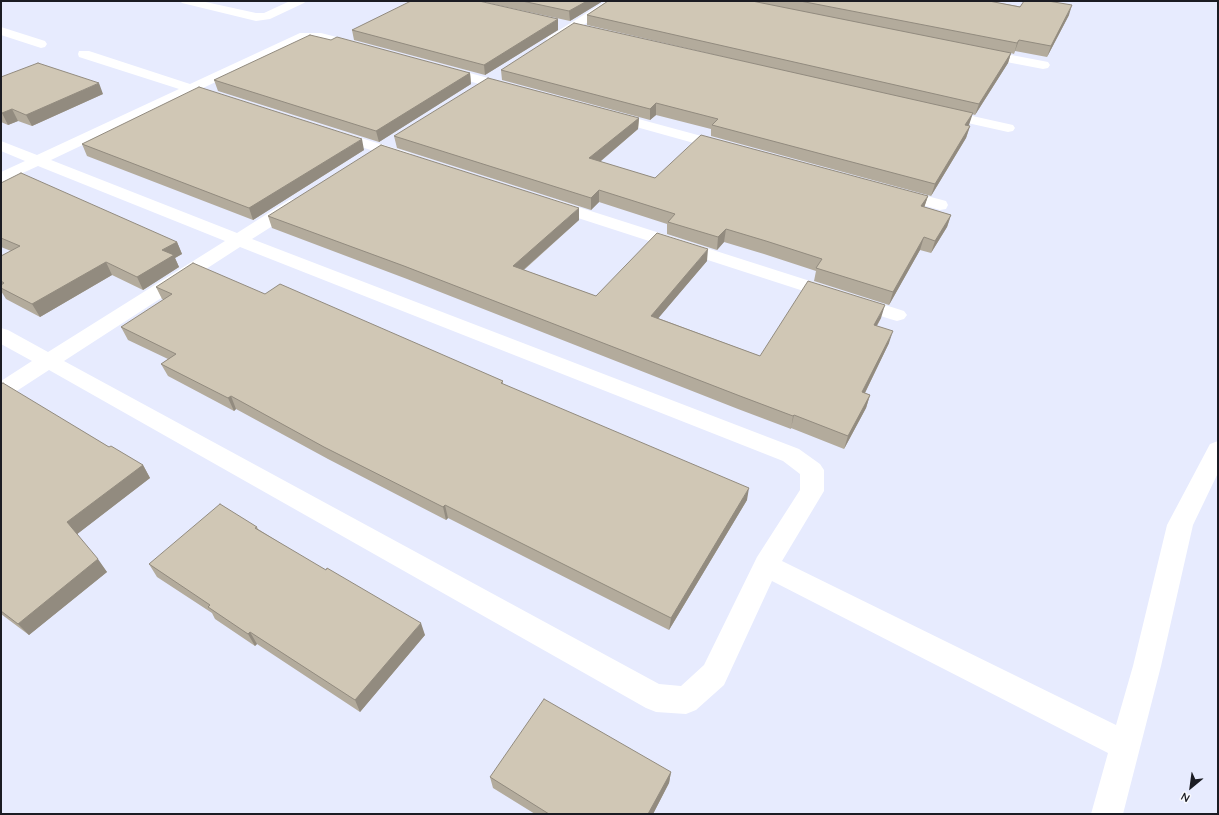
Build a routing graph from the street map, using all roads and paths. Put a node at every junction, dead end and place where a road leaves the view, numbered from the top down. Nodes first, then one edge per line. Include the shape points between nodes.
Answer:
1 (186, 1) edge
2 (300, 1) edge
3 (614, 1) edge
4 (1, 32) edge
5 (41, 44) dead end
6 (539, 48) edge
7 (966, 50) edge
8 (374, 51) edge
9 (84, 54) dead end
10 (426, 65) edge
11 (1043, 65) dead end
12 (506, 69) edge
13 (487, 82) junction
14 (192, 88) junction
15 (525, 92) edge
16 (467, 94) edge
17 (214, 96) edge
18 (930, 110) edge
19 (594, 111) edge
20 (1008, 128) dead end
21 (321, 130) edge
22 (401, 136) edge
23 (1, 146) edge
24 (381, 149) junction
25 (740, 151) edge
26 (38, 161) junction
27 (362, 161) edge
28 (419, 161) edge
29 (1, 178) edge
30 (886, 190) edge
31 (310, 195) edge
32 (533, 198) edge
33 (940, 205) dead end
34 (238, 240) junction
35 (898, 315) dead end
36 (1, 335) edge
37 (48, 361) junction
38 (1, 391) edge
39 (1218, 450) edge
40 (766, 566) junction
41 (1126, 746) junction
42 (1108, 814) edge

1 - 2 street via 256,17 266,16
3 - 6 street
4 - 5 street
7 - 11 street
8 - 14 street via 321,37 300,37
9 - 14 street
10 - 13 street
12 - 13 street
13 - 15 street
13 - 16 street
14 - 17 street
14 - 26 street
18 - 20 street
19 - 25 street
21 - 24 street
22 - 24 street
23 - 26 street
24 - 27 street
24 - 28 street
26 - 29 street
26 - 34 street
30 - 33 street
31 - 34 street
32 - 35 street
34 - 37 street
34 - 40 street via 791,455 812,470 812,491
36 - 37 street
37 - 38 street
37 - 40 street via 656,698 686,700 714,675
39 - 41 street via 1180,525
40 - 41 street
41 - 42 street

